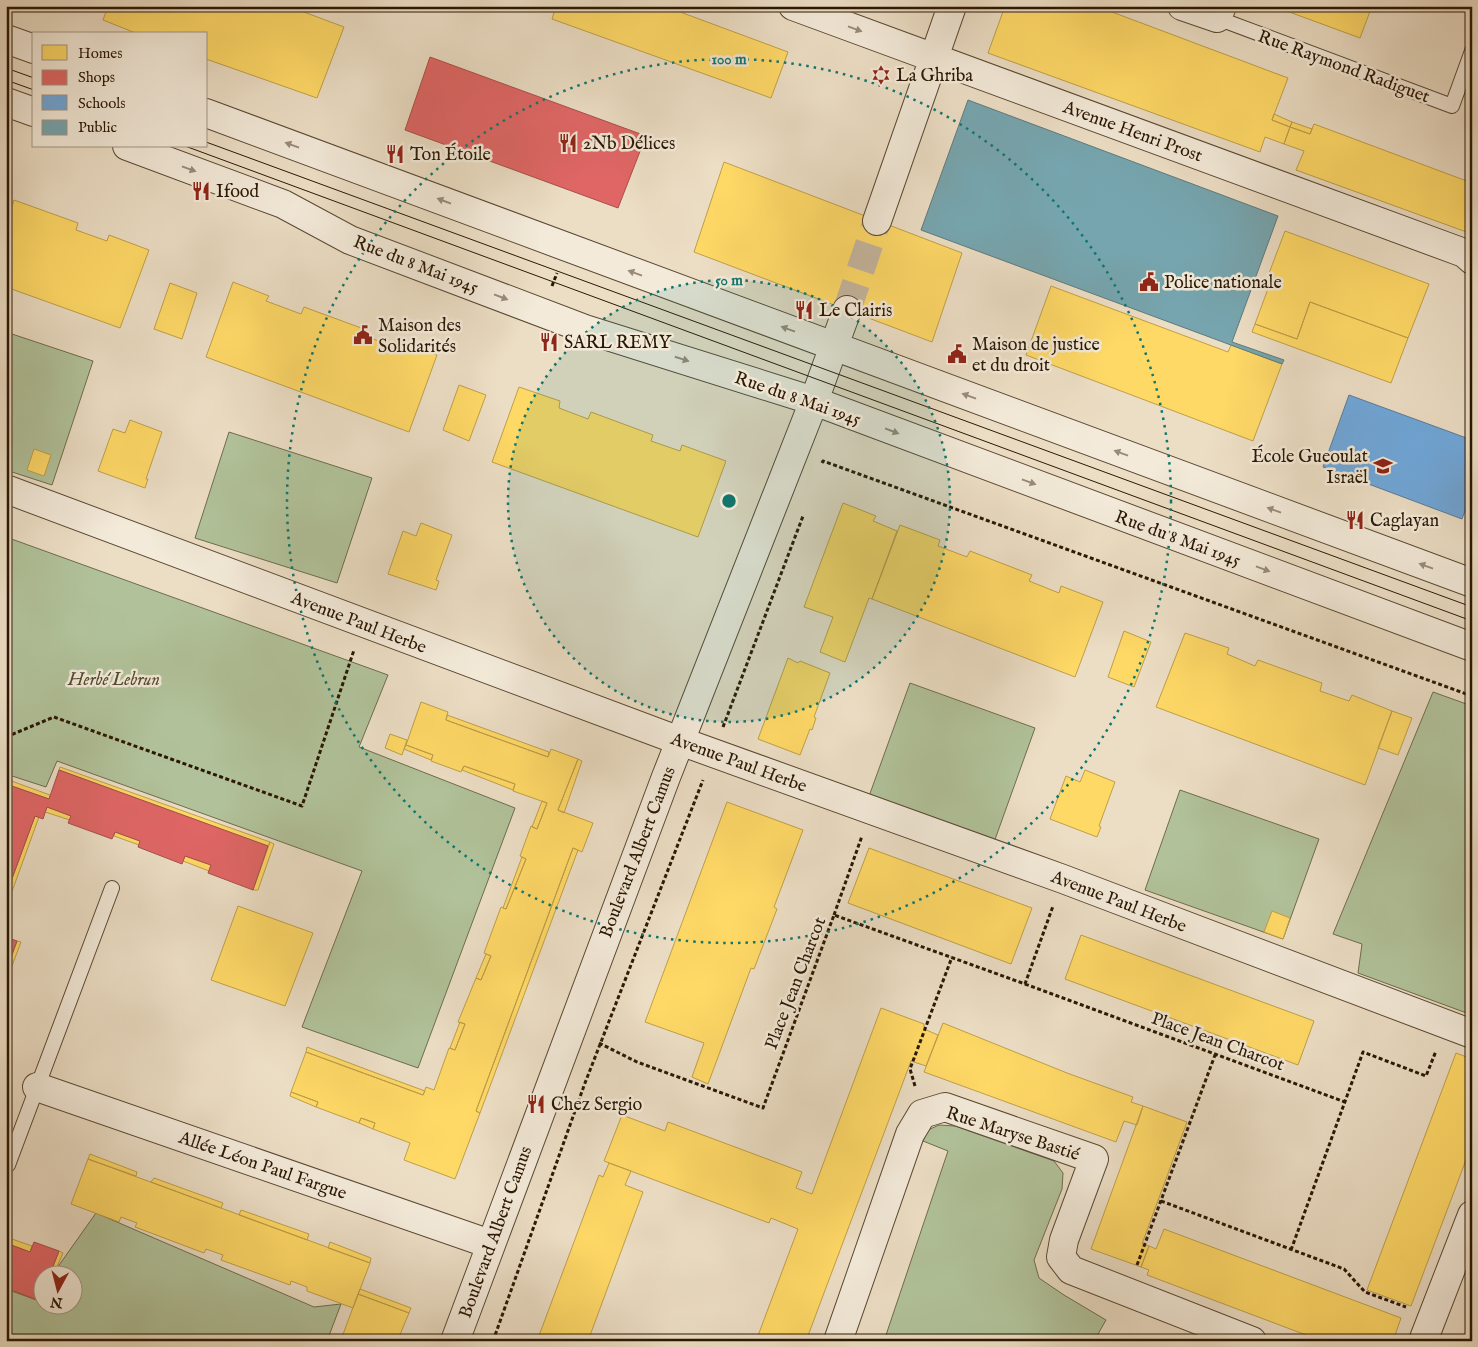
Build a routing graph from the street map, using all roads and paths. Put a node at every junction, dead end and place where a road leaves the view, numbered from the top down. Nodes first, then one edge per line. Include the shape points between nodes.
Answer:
1 (793, 6) edge
2 (952, 6) edge
3 (1182, 6) edge
4 (1220, 12) edge
5 (6, 39) edge
6 (32, 49) edge
7 (1472, 51) edge
8 (934, 58) junction
9 (6, 102) edge
10 (32, 111) edge
11 (208, 114) edge
12 (132, 148) edge
13 (877, 221) tunnel mouth
14 (567, 248) junction
15 (1472, 260) edge
16 (848, 310) tunnel mouth
17 (542, 312) junction
18 (834, 346) junction
19 (814, 401) junction
20 (820, 470) dead end
21 (6, 489) edge
22 (806, 507) dead end
23 (1472, 583) edge
24 (364, 624) junction
25 (1472, 647) edge
26 (1472, 696) edge
27 (6, 737) edge
28 (680, 741) junction
29 (713, 753) junction
30 (872, 810) junction
31 (1063, 879) junction
32 (112, 888) dead end
33 (834, 915) junction
34 (952, 957) junction
35 (1025, 984) junction
36 (1446, 1024) junction
37 (570, 1031) junction
38 (1472, 1034) edge
39 (601, 1044) junction
40 (1215, 1055) junction
41 (37, 1087) junction
42 (1345, 1102) junction
43 (922, 1114) junction
44 (8, 1165) dead end
45 (1161, 1201) junction
46 (1472, 1215) edge
47 (490, 1244) junction
48 (1291, 1250) junction
49 (1127, 1292) junction
50 (1427, 1329) edge
51 (1203, 1331) edge
52 (455, 1341) edge
53 (493, 1341) edge
54 (838, 1341) edge
55 (1252, 1341) edge

1 -> 8 street, Avenue Henri Prost
2 - 8 street
3 - 4 street, Rue Raymond Radiguet
4 - 7 lane, Rue Raymond Radiguet via 1452,106
5 - 6 street
8 - 13 street
8 - 15 street, Avenue Henri Prost via 1464,253
9 - 10 street
14 -> 11 street
12 -> 17 street, Rue du 8 Mai 1945 via 283,204 350,240
14 - 17 path
18 -> 14 street
16 - 18 street, Boulevard Albert Camus
17 -> 19 street, Rue du 8 Mai 1945
18 - 19 street, Boulevard Albert Camus
23 -> 18 street
19 -> 25 street, Rue du 8 Mai 1945
19 - 28 street, Boulevard Albert Camus
20 - 26 path via 823,461
21 - 24 street, Avenue Paul Herbe
22 - 29 path
24 - 27 path via 302,806 54,717
24 - 28 street, Avenue Paul Herbe
28 - 29 street, Avenue Paul Herbe
28 - 37 street, Boulevard Albert Camus
29 - 30 street, Avenue Paul Herbe
29 - 39 path
30 - 31 street, Avenue Paul Herbe
30 - 33 path
31 - 35 path
31 - 36 street, Avenue Paul Herbe
32 - 41 lane
33 - 34 path, Place Jean Charcot
33 - 39 path, Place Jean Charcot via 762,1108 636,1062
34 - 35 path, Place Jean Charcot
34 - 43 path via 910,1069
35 - 40 path, Place Jean Charcot
36 - 38 street, Avenue Paul Herbe
36 - 42 path via 1426,1076 1363,1052
37 - 39 path
37 - 47 street, Boulevard Albert Camus
39 - 53 path
40 - 42 path, Place Jean Charcot
40 - 45 path
41 - 44 lane
41 - 47 street, Allée Léon Paul Fargue
42 - 48 path
43 - 49 street, Rue Maryse Bastié via 945,1106 1094,1159 1064,1240 1061,1257 1070,1270
43 - 54 street, Rue Maryse Bastié via 910,1134
45 - 48 path
45 - 49 path
46 - 50 street
47 - 52 street, Boulevard Albert Camus
48 - 50 path via 1344,1269 1365,1292
49 - 51 street, Rue Maryse Bastié
51 - 55 street, Rue Maryse Bastié

